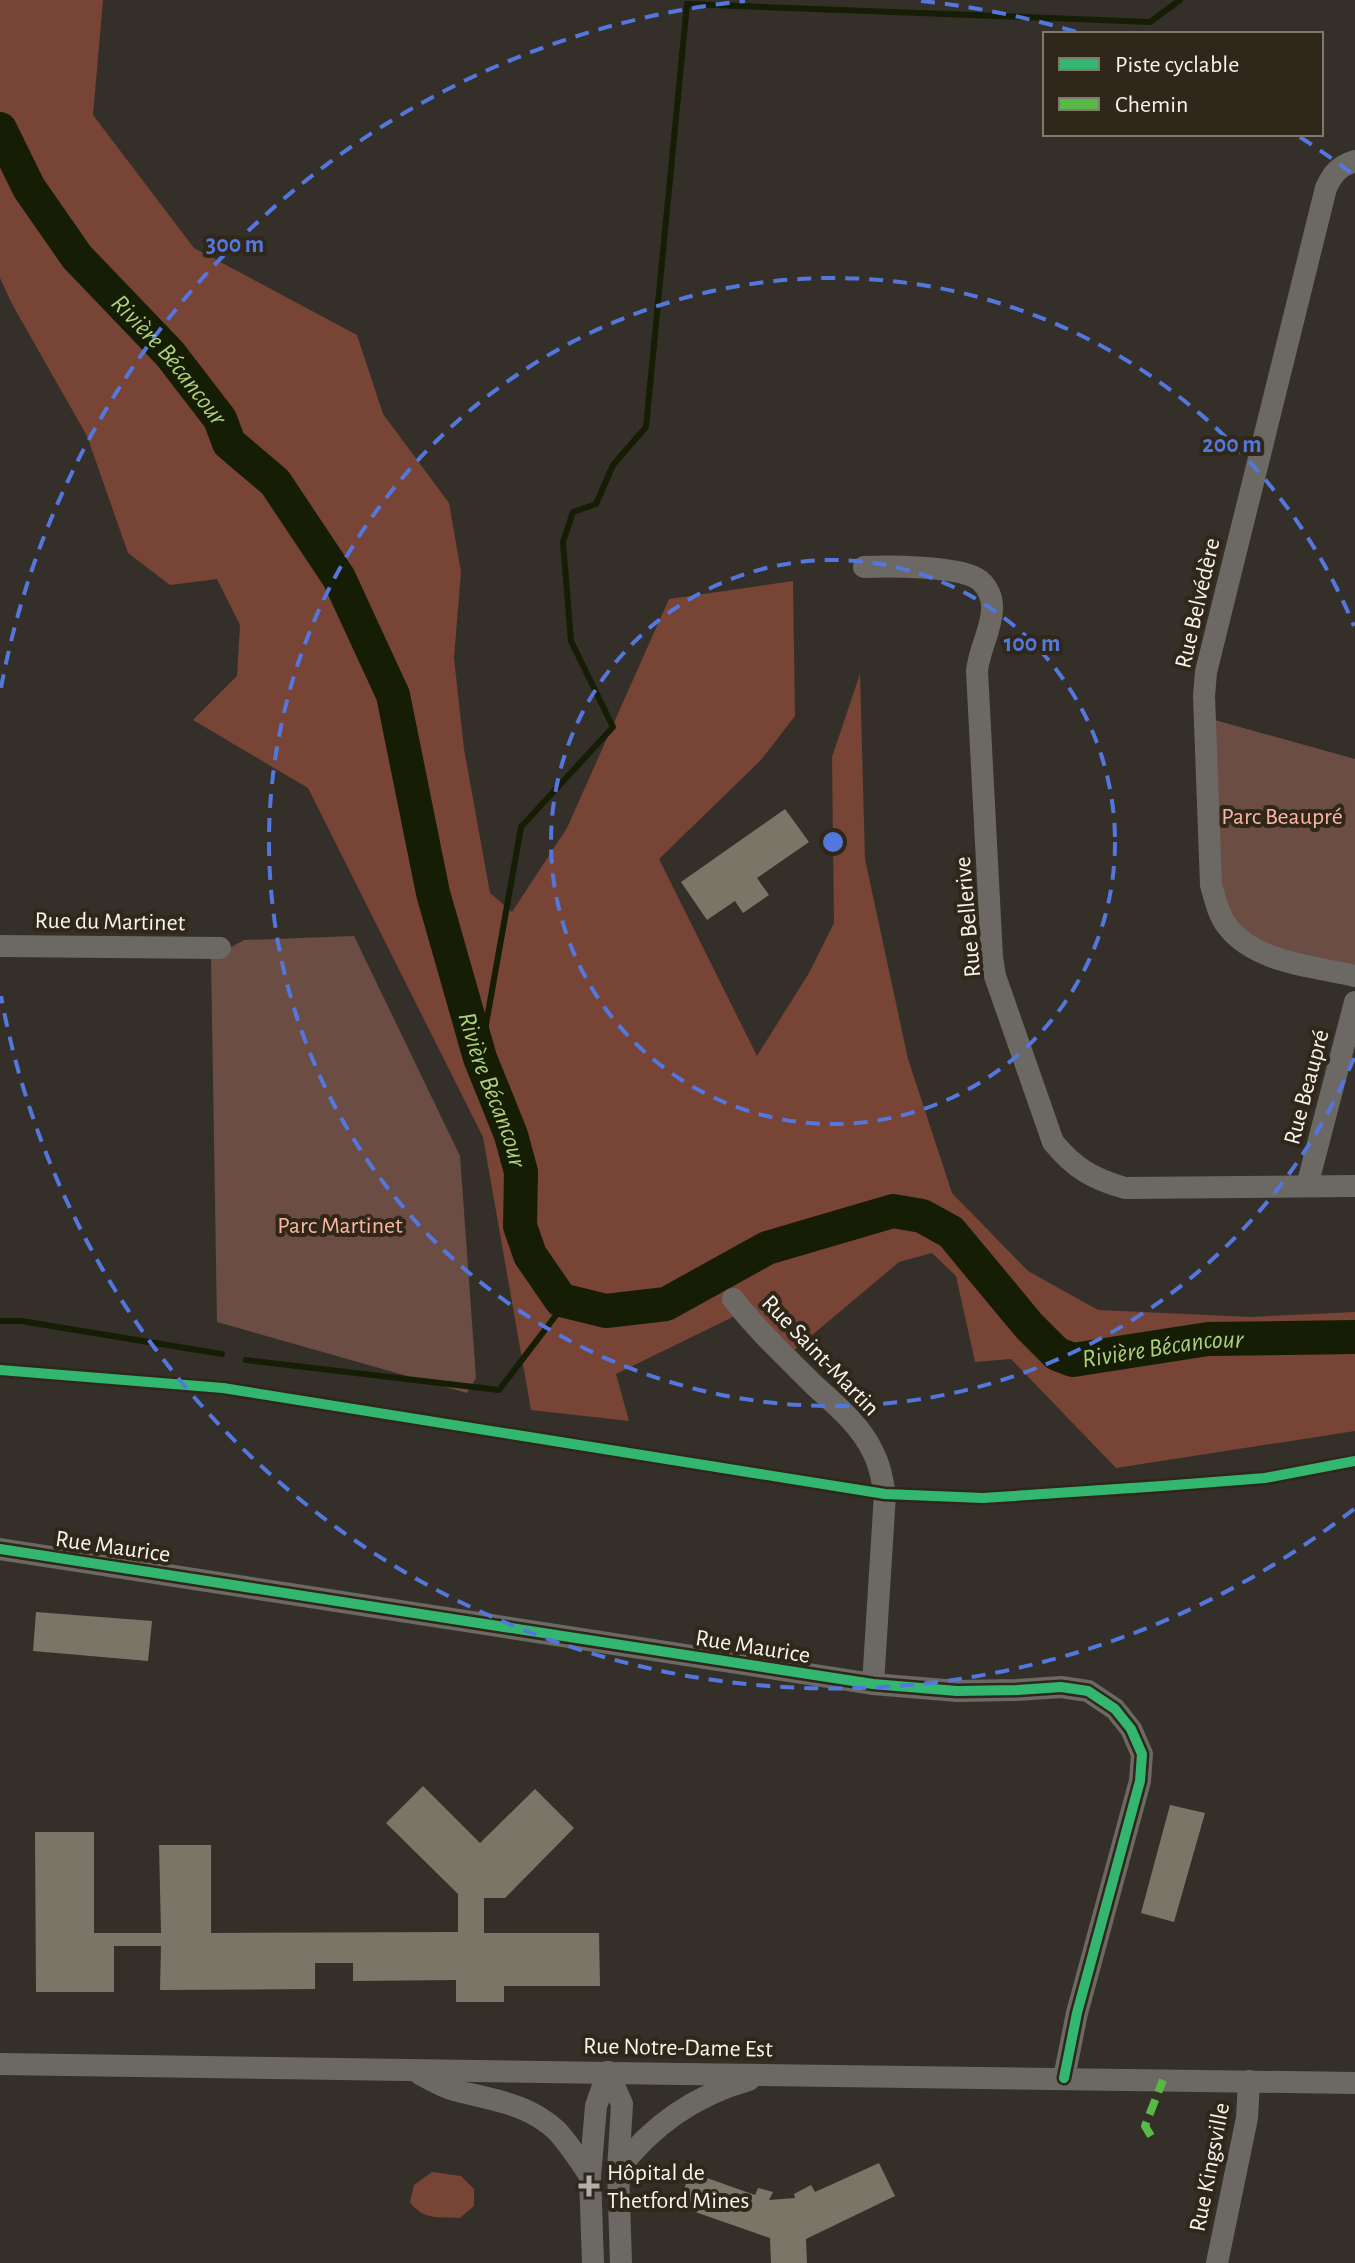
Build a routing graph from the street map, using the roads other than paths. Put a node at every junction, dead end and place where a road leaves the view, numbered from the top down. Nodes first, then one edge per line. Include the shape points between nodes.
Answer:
1 (1348, 163) edge
2 (864, 567) dead end
3 (0, 946) edge
4 (220, 948) dead end
5 (1355, 976) edge
6 (1355, 1002) edge
7 (1307, 1186) junction
8 (1355, 1186) edge
9 (733, 1299) dead end
10 (0, 1549) edge
11 (873, 1684) junction
12 (0, 2064) edge
13 (416, 2072) junction
14 (608, 2072) junction
15 (771, 2074) junction
16 (1064, 2078) junction
17 (1249, 2081) junction
18 (1355, 2083) edge
19 (618, 2170) junction
20 (590, 2176) junction
21 (593, 2263) edge
22 (621, 2263) edge
23 (1217, 2263) edge

1 - 5 street, Rue Belvédère via 1332,174 1326,188 1204,696 1211,885 1227,926 1259,951
2 - 7 street, Rue Bellerive via 966,575 979,579 992,601 977,671 992,957 1053,1142 1084,1172 1125,1188
3 - 4 street, Rue du Martinet
6 - 7 street, Rue Beaupré
7 - 8 street, Rue Bellerive
9 - 11 street, Rue Saint-Martin via 851,1421 880,1469 885,1494
10 - 11 street, Rue Maurice
11 - 16 street, Rue Maurice via 957,1691 1088,1691 1115,1709 1131,1729 1142,1754 1140,1781
12 - 13 street, Rue Notre-Dame Est
13 - 14 street, Rue Notre-Dame Est
13 - 20 street via 451,2089 525,2109 554,2128
14 - 15 street, Rue Notre-Dame Est
14 - 19 street via 622,2104
14 - 20 street via 596,2106
15 - 16 street, Rue Notre-Dame Est
15 - 19 street via 728,2086 664,2121
16 - 17 street, Rue Notre-Dame Est
17 - 18 street, Rue Notre-Dame Est
17 - 23 street, Rue Kingsville via 1247,2118
19 - 22 street
20 - 21 street

